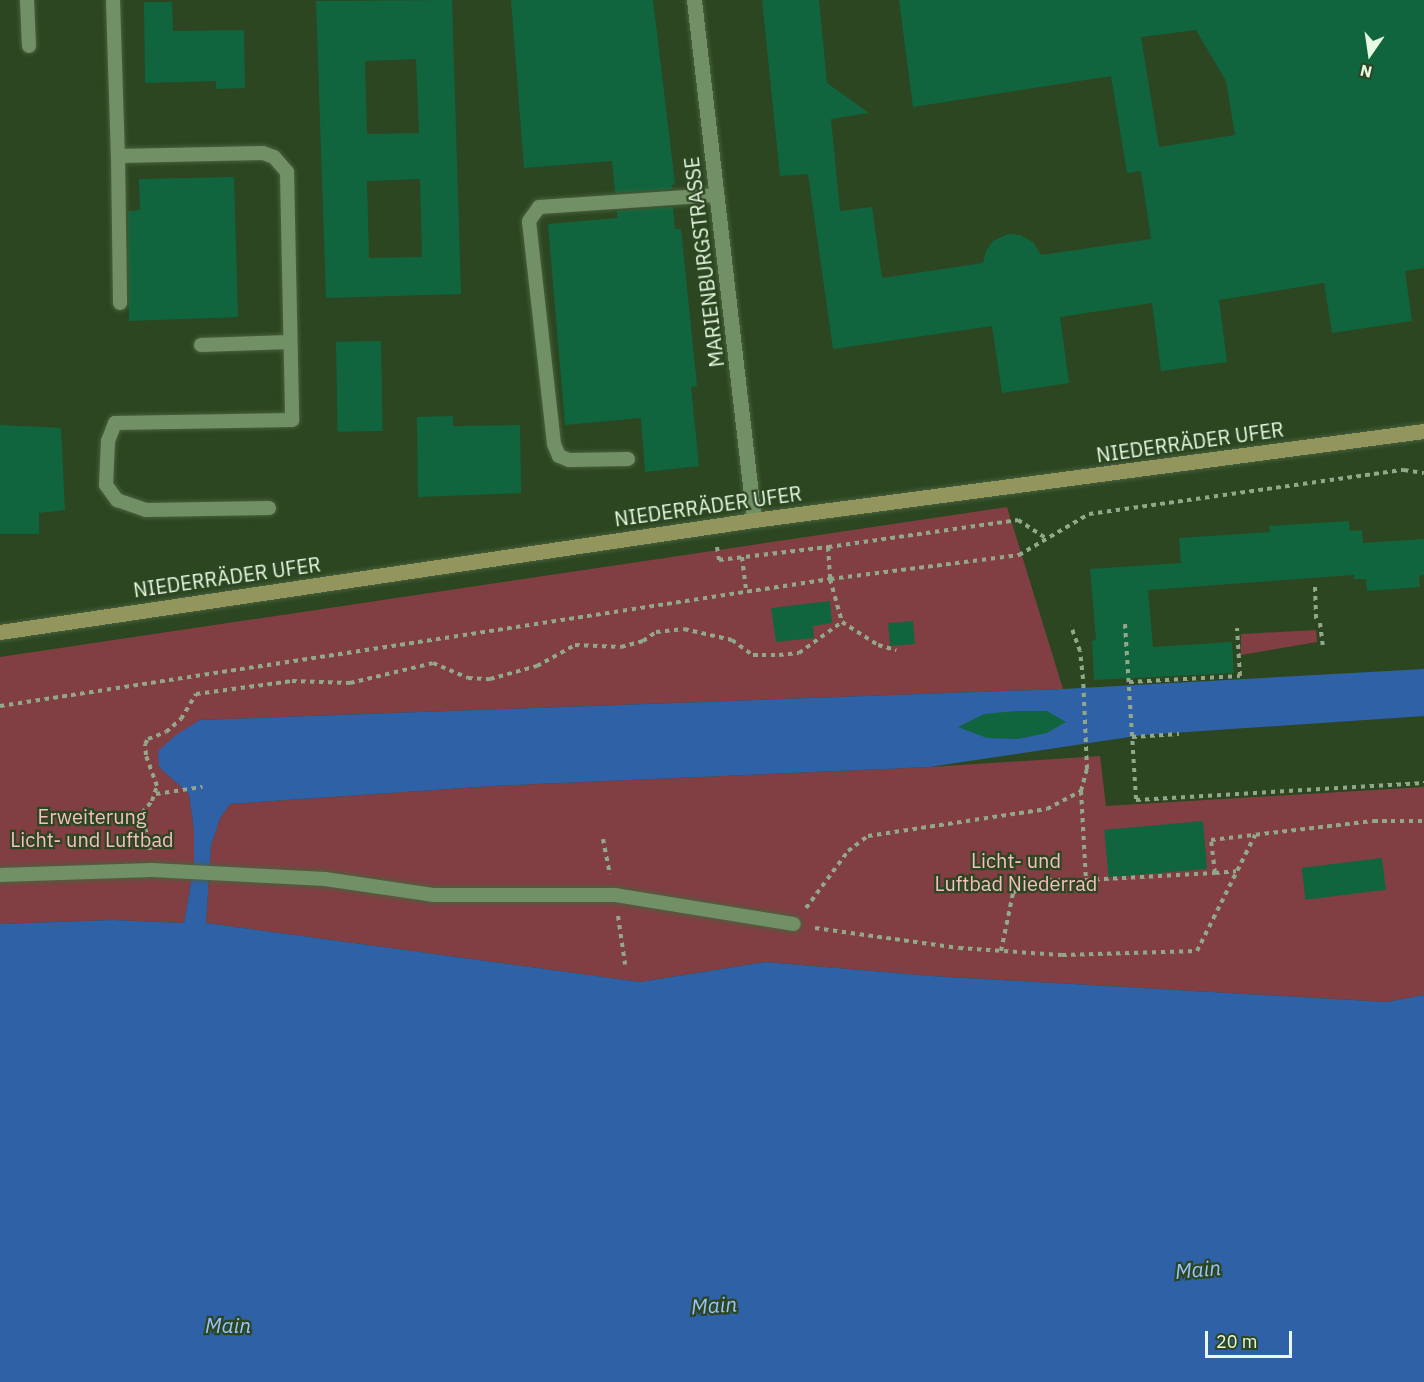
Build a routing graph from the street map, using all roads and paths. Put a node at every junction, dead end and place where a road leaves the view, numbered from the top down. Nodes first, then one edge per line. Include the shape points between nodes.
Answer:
1 (27, 0) edge
2 (113, 0) edge
3 (694, 0) edge
4 (29, 46) dead end
5 (118, 156) junction
6 (717, 195) junction
7 (120, 303) dead end
8 (290, 342) junction
9 (201, 345) dead end
10 (1424, 431) edge
11 (628, 459) dead end
12 (1424, 473) edge
13 (268, 508) dead end
14 (754, 520) junction
15 (1047, 539) junction
16 (828, 547) dead end
17 (742, 557) dead end
18 (830, 579) junction
19 (1315, 586) dead end
20 (746, 592) junction
21 (842, 622) junction
22 (1125, 624) dead end
23 (1071, 626) dead end
24 (1237, 628) dead end
25 (0, 632) edge
26 (1323, 649) dead end
27 (896, 650) dead end
28 (1129, 684) junction
29 (0, 706) edge
30 (1179, 734) dead end
31 (1132, 737) junction
32 (1424, 783) edge
33 (202, 787) dead end
34 (1081, 791) junction
35 (155, 794) junction
36 (1424, 821) edge
37 (1255, 835) junction
38 (152, 870) junction
39 (1236, 871) junction
40 (1215, 873) junction
41 (0, 875) edge
42 (1086, 880) junction
43 (795, 924) junction
44 (1001, 951) junction

1 - 4 lane
2 - 5 lane
3 - 6 street, MARIENBURGSTRASSE
5 - 7 lane
5 - 8 lane via 263,153 280,164 287,172
6 - 11 lane via 539,207 529,221 554,444 559,456 569,460
6 - 14 street, MARIENBURGSTRASSE
8 - 9 lane
8 - 13 lane via 292,420 114,423 108,441 106,485 117,500 146,510
10 - 14 main road, NIEDERRÄDER UFER
12 - 15 path via 1404,470 1089,514
14 - 25 main road, NIEDERRÄDER UFER
15 - 16 path via 1018,520
15 - 18 path via 1019,555
17 - 20 path
18 - 20 path
18 - 21 path
19 - 26 path
20 - 29 path
21 - 27 path via 878,645
21 - 35 path via 800,652 789,654 753,655 732,640 684,629 656,632 621,647 575,645 537,666 490,679 468,678 433,663 350,682 292,681 196,694 181,719 146,742 146,755 157,786
22 - 28 path
23 - 34 path via 1080,651 1083,679 1087,769
24 - 28 path via 1240,676
28 - 31 path
30 - 31 path
31 - 32 path via 1136,800
33 - 35 path
34 - 42 path
34 - 43 path via 1047,809 868,836 848,851
35 - 38 path via 142,813
36 - 37 path via 1373,820
37 - 39 path
37 - 40 path via 1211,840
38 - 41 lane
38 - 43 lane via 325,879 433,895 615,895
39 - 40 path
39 - 44 path via 1197,951 1062,955
40 - 42 path
42 - 44 path via 1031,880 1013,893
43 - 44 path

